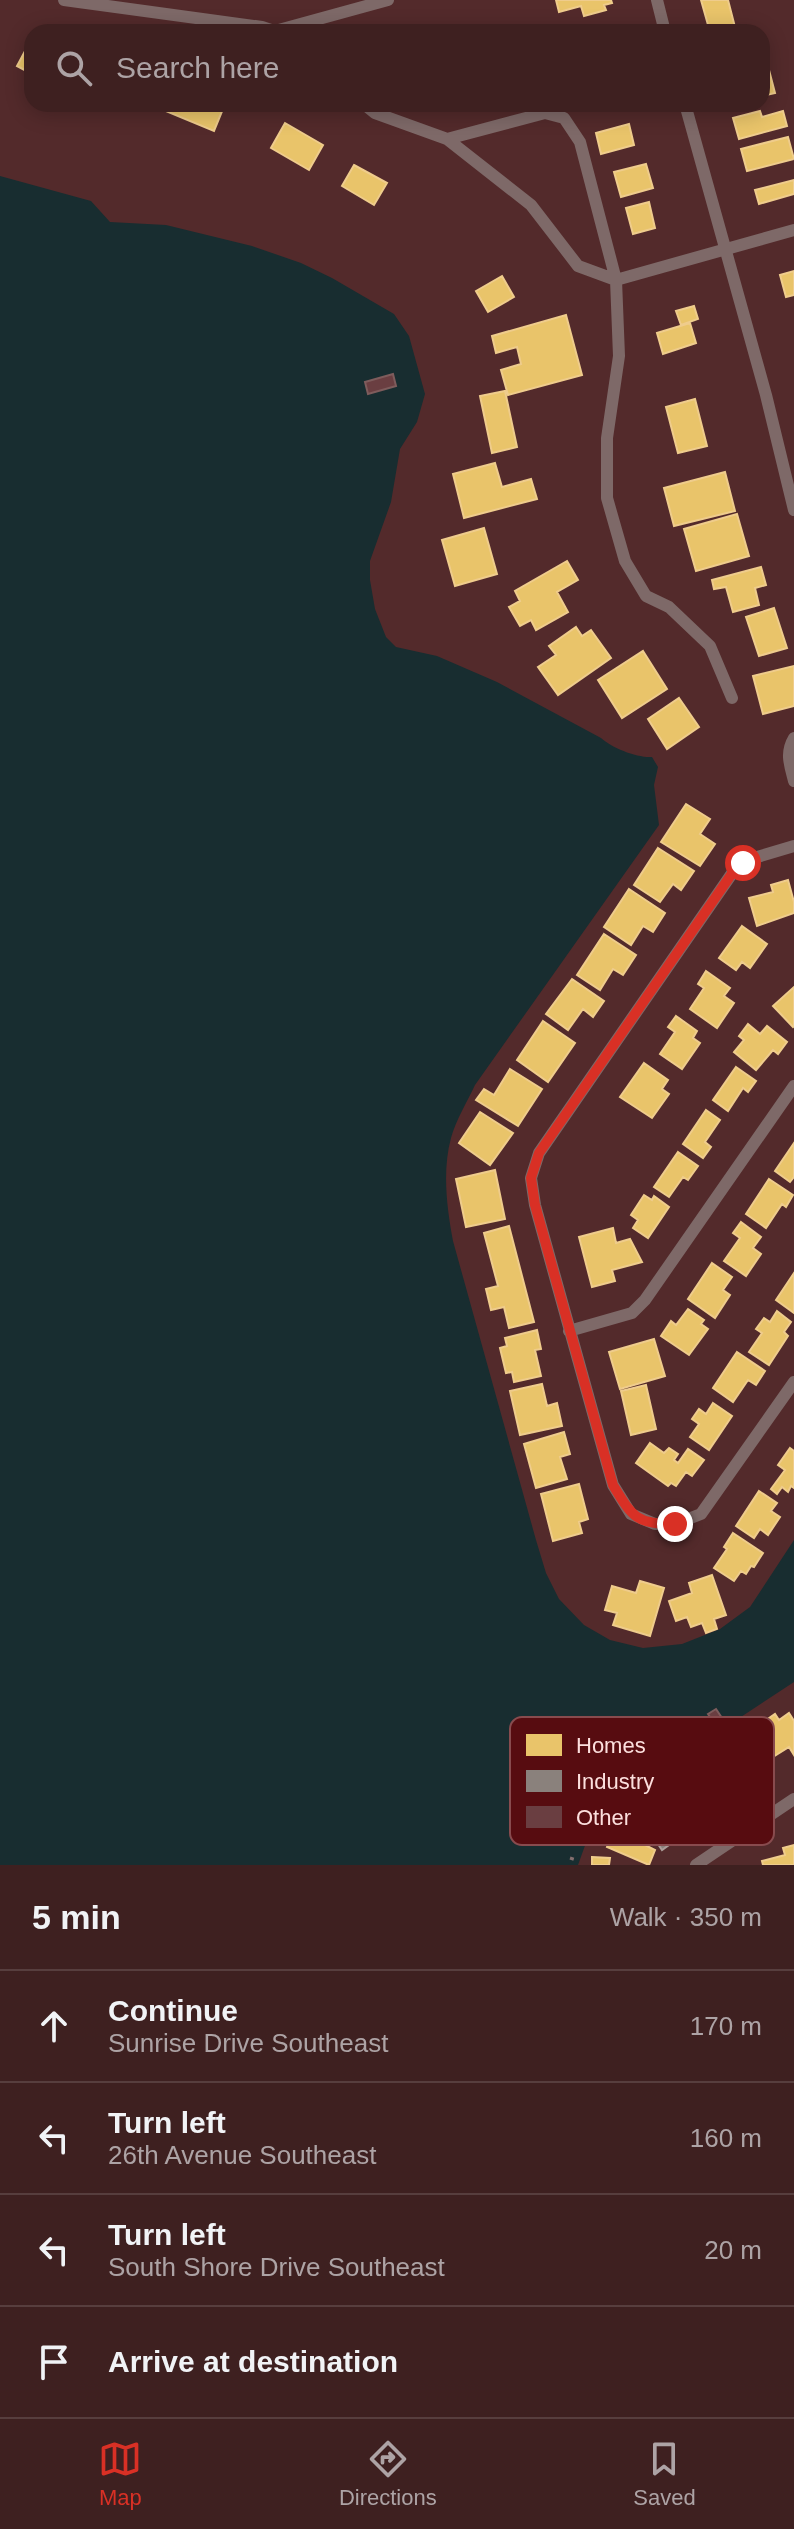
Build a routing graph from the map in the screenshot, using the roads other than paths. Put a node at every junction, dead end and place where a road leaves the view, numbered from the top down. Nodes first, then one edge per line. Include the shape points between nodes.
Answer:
1 (64, 0) edge
2 (388, 0) edge
3 (657, 0) edge
4 (228, 24) edge
5 (301, 24) edge
6 (663, 24) edge
7 (374, 112) edge
8 (687, 112) edge
9 (447, 139) junction
10 (794, 230) edge
11 (724, 249) junction
12 (616, 280) junction
13 (794, 510) edge
14 (732, 698) dead end
15 (794, 738) edge
16 (794, 781) edge
17 (794, 846) edge
18 (794, 1086) edge
19 (569, 1331) junction
20 (794, 1382) edge
21 (794, 1799) edge
22 (774, 1812) edge
23 (726, 1845) edge
24 (696, 1865) edge

1 - 4 street
2 - 5 street
3 - 6 street
7 - 9 street
8 - 11 street
9 - 12 street via 531,205 578,266
9 - 12 street via 545,113 564,118 580,142
10 - 11 street
11 - 12 street
11 - 13 street
12 - 14 street via 619,356 607,438 607,498 625,561 646,596 669,607 710,646
15 - 16 street via 788,758
17 - 19 street via 754,858 733,872 539,1153 531,1178 533,1192
18 - 19 street via 645,1300 632,1313
19 - 20 street via 613,1485 631,1514 655,1524 675,1524 701,1514
21 - 22 street
23 - 24 street

